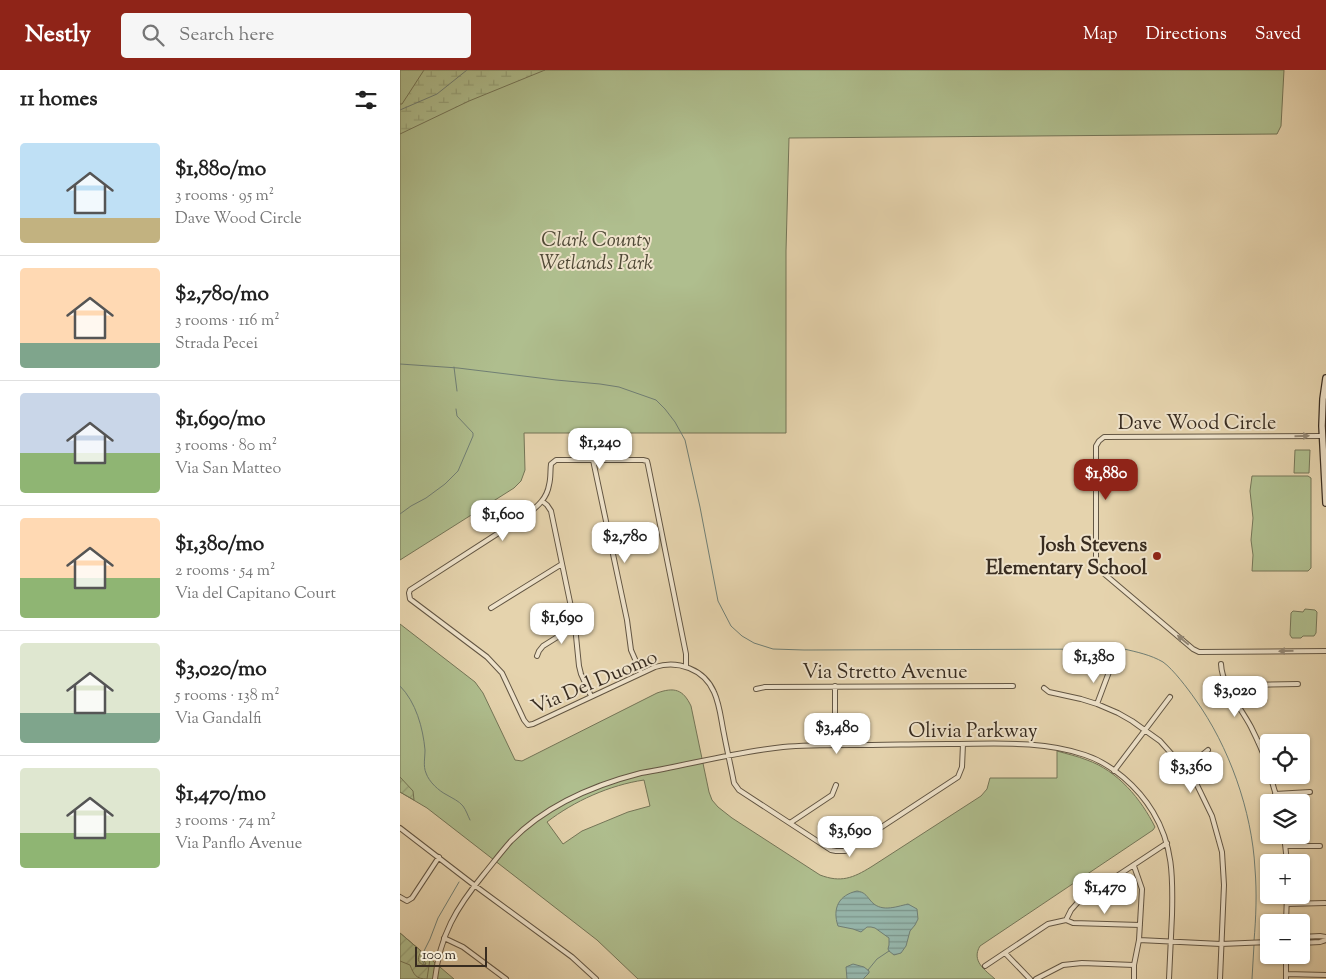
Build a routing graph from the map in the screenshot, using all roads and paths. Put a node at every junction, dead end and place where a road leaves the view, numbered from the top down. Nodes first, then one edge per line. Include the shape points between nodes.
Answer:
1 (1326, 378) edge
2 (1326, 427) edge
3 (1322, 436) junction
4 (593, 460) junction
5 (542, 501) junction
6 (1326, 503) edge
7 (562, 564) junction
8 (491, 608) dead end
9 (575, 626) junction
10 (1326, 651) edge
11 (537, 656) dead end
12 (1221, 664) dead end
13 (686, 667) junction
14 (1108, 672) dead end
15 (641, 673) junction
16 (1298, 684) dead end
17 (835, 686) junction
18 (1013, 686) dead end
19 (1044, 688) dead end
20 (756, 689) dead end
21 (1229, 689) junction
22 (592, 696) junction
23 (1170, 697) dead end
24 (1097, 704) junction
25 (1145, 730) junction
26 (1258, 742) joint
27 (963, 744) junction
28 (835, 745) junction
29 (1260, 747) edge
30 (1208, 750) dead end
31 (728, 757) junction
32 (1185, 769) junction
33 (1114, 771) junction
34 (1272, 784) edge
35 (836, 785) dead end
36 (1310, 792) dead end
37 (1275, 794) joint
38 (790, 823) junction
39 (400, 828) edge
40 (1167, 843) junction
41 (1286, 846) joint
42 (1320, 846) dead end
43 (1286, 854) edge
44 (439, 858) junction
45 (1134, 866) junction
46 (474, 885) junction
47 (400, 897) edge
48 (1310, 903) edge
49 (1325, 903) dead end
50 (1287, 904) edge
51 (1286, 914) edge
52 (1066, 920) junction
53 (1140, 926) junction
54 (1310, 937) edge
55 (444, 938) junction
56 (1326, 939) edge
57 (1139, 940) junction
58 (1171, 942) junction
59 (1260, 942) edge
60 (1310, 943) edge
61 (1221, 944) junction
62 (1005, 953) junction
63 (1286, 964) edge
64 (1134, 965) junction
65 (985, 966) dead end
66 (1326, 975) edge
67 (1286, 977) edge
68 (434, 979) edge
69 (506, 979) edge
70 (596, 979) edge
71 (1030, 979) edge
72 (1036, 979) edge
73 (1134, 979) edge
74 (1170, 979) edge
75 (1220, 979) edge

1 - 3 main road
2 - 3 main road
3 - 6 main road
10 -> 3 street, Dave Wood Circle via 1199,652 1102,572 1096,562 1096,446 1104,437
4 - 5 street via 556,460 551,464 547,493
4 - 13 street via 647,461
4 - 15 street via 629,642
5 - 7 street via 551,511
5 - 22 street, Via Del Duomo via 528,514 410,590 408,596 498,667 528,725
7 - 8 street
7 - 9 street
9 - 11 street via 543,646
9 - 22 street via 579,666
12 - 21 street
13 - 15 street, Via Del Duomo via 663,665
13 - 31 street, Via Del Duomo via 707,680 712,688 718,702
14 - 24 street
15 - 22 street, Via Del Duomo
16 - 21 street via 1244,685
17 - 18 street, Via Stretto Avenue
17 - 20 street, Via Stretto Avenue via 766,686
17 - 28 street
19 - 24 street
21 - 26 street
23 - 25 street
24 - 25 street
25 - 32 street via 1160,741
25 - 33 street
26 - 29 street
27 - 28 street, Olivia Parkway
27 - 33 street, Olivia Parkway via 1050,746 1086,755
27 - 38 street, Via Del Duomo via 958,777 845,851 831,850
28 - 31 street, Olivia Parkway via 784,747
30 - 32 street
31 - 38 street, Via Del Duomo via 734,783 739,790
31 - 46 street, Olivia Parkway via 622,778 569,800 521,832
32 - 61 street via 1212,816 1222,852
33 - 40 street, Olivia Parkway via 1147,802
34 - 37 street
35 - 38 street via 832,795
36 - 37 street
39 - 44 street
40 - 45 street
40 - 58 street, Olivia Parkway via 1172,876
41 - 42 street
41 - 43 street
44 - 46 street
44 - 47 street via 412,898 407,901
45 - 52 street via 1079,901
45 - 53 street via 1142,889
46 - 55 street, Olivia Parkway via 456,911
46 - 70 street via 572,956
48 - 49 street
50 - 51 street
52 - 53 street via 1072,923
52 - 62 street via 1048,924
53 - 57 street
54 - 56 street
55 - 68 street, Olivia Parkway
55 - 69 street via 463,947
56 - 60 street
57 - 58 street
57 - 64 street
58 - 61 street
58 - 74 street, Olivia Parkway
59 - 61 street
61 - 75 street
62 - 65 street
62 - 71 street
63 - 67 street
64 - 72 street via 1064,965
64 - 73 street
66 - 67 street

